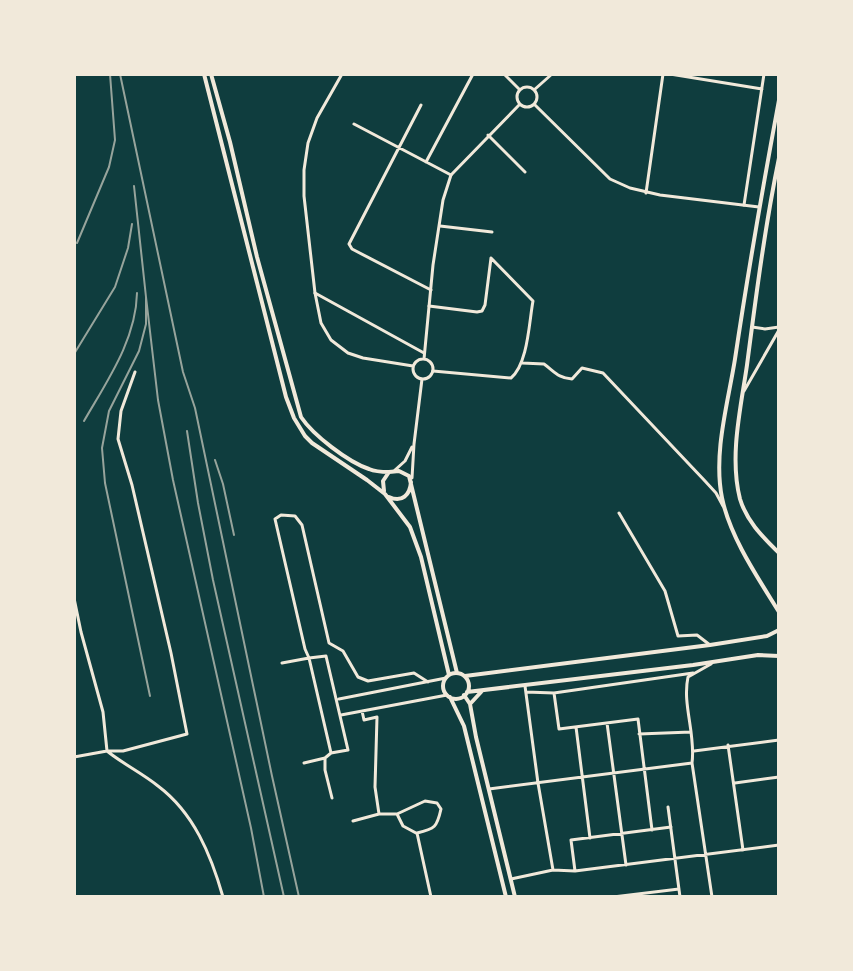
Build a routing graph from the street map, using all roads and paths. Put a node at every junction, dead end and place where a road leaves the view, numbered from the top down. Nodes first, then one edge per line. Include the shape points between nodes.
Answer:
1 (204, 74) edge
2 (211, 74) edge
3 (342, 74) edge
4 (473, 74) edge
5 (504, 74) edge
6 (552, 74) edge
7 (663, 74) edge
8 (670, 74) edge
9 (764, 74) edge
10 (519, 89) junction
11 (762, 89) junction
12 (534, 90) junction
13 (779, 100) edge
14 (520, 104) junction
15 (534, 104) junction
16 (421, 105) dead end
17 (354, 124) dead end
18 (488, 135) junction
19 (398, 148) junction
20 (779, 158) edge
21 (426, 162) junction
22 (525, 172) dead end
23 (451, 175) junction
24 (776, 186) edge
25 (646, 193) junction
26 (744, 205) junction
27 (759, 207) junction
28 (440, 226) junction
29 (492, 232) dead end
30 (431, 290) junction
31 (315, 293) junction
32 (429, 306) junction
33 (752, 327) junction
34 (779, 328) edge
35 (424, 356) junction
36 (522, 363) junction
37 (413, 366) junction
38 (433, 371) junction
39 (135, 372) dead end
40 (422, 379) junction
41 (743, 395) junction
42 (414, 444) junction
43 (392, 472) junction
44 (411, 482) junction
45 (385, 494) junction
46 (725, 510) junction
47 (619, 513) dead end
48 (779, 553) edge
49 (74, 598) edge
50 (779, 612) edge
51 (779, 630) edge
52 (710, 645) junction
53 (779, 656) edge
54 (309, 658) junction
55 (717, 661) junction
56 (282, 663) dead end
57 (694, 672) junction
58 (457, 673) junction
59 (465, 676) junction
60 (447, 677) junction
61 (428, 682) junction
62 (526, 689) junction
63 (482, 691) junction
64 (554, 693) junction
65 (466, 694) junction
66 (449, 696) junction
67 (338, 700) junction
68 (470, 704) junction
69 (362, 711) junction
70 (341, 715) junction
71 (607, 723) junction
72 (576, 727) junction
73 (691, 732) junction
74 (639, 734) junction
75 (779, 740) edge
76 (728, 745) junction
77 (107, 751) junction
78 (694, 751) junction
79 (331, 753) junction
80 (74, 757) edge
81 (325, 758) junction
82 (304, 763) dead end
83 (692, 763) junction
84 (645, 769) junction
85 (614, 773) junction
86 (583, 777) junction
87 (779, 777) edge
88 (538, 783) junction
89 (735, 783) junction
90 (489, 789) junction
91 (332, 798) dead end
92 (668, 807) dead end
93 (379, 814) junction
94 (397, 814) junction
95 (353, 821) dead end
96 (671, 827) junction
97 (652, 830) junction
98 (417, 833) junction
99 (622, 834) junction
100 (590, 838) junction
101 (779, 845) edge
102 (743, 850) junction
103 (706, 855) junction
104 (675, 859) junction
105 (626, 865) junction
106 (553, 870) junction
107 (575, 871) junction
108 (511, 879) junction
109 (679, 889) junction
110 (223, 897) edge
111 (431, 897) edge
112 (506, 897) edge
113 (515, 897) edge
114 (615, 897) edge
115 (680, 897) edge
116 (712, 897) edge

1 - 45 main road via 294,418 312,443
2 - 43 main road via 301,417 314,433 366,469
3 - 31 street via 317,118 304,170
4 - 21 street
5 - 10 street
6 - 12 street
7 - 25 street
8 - 11 street
9 - 11 street
10 - 12 street
10 - 14 street
11 - 26 street
12 - 15 street
13 - 27 main road
14 - 15 street
14 - 18 street
15 - 25 street via 610,179
16 - 19 street
17 - 19 street
18 - 22 street
18 - 23 street
19 - 21 street
19 - 30 street via 349,244
20 - 24 main road
21 - 23 street
23 - 28 street
24 - 33 main road
25 - 26 street
26 - 27 street
27 - 46 main road via 720,454
28 - 29 street
28 - 30 street
30 - 32 street
31 - 35 street
31 - 37 street via 321,323 348,353
32 - 35 street
32 - 36 street via 482,311 491,258 533,301
33 - 34 street
33 - 41 main road
34 - 41 street
35 - 37 street
35 - 38 street
36 - 38 street via 511,378
36 - 46 street via 544,364 564,379 572,379 582,368 603,373 716,493
37 - 40 street
38 - 40 street
39 - 77 street via 118,439 187,734
40 - 42 street
41 - 48 main road via 737,454 740,498 750,522
42 - 43 street
42 - 44 street
43 - 44 main road via 406,473
43 - 45 main road via 383,481
44 - 45 main road via 403,499
44 - 58 main road
45 - 60 main road via 410,527 421,557
46 - 50 main road
47 - 52 street via 665,591 678,636 697,635
49 - 77 street via 103,712
51 - 52 main road
52 - 59 main road
53 - 55 main road
54 - 56 street
54 - 61 street via 275,519 281,515 295,516 302,525 329,643 343,651 358,677 368,681 414,673
54 - 67 street via 326,656
54 - 79 street
55 - 57 street
55 - 62 main road
57 - 64 street
57 - 73 street via 686,689
58 - 59 main road
58 - 60 main road
59 - 65 main road
60 - 61 street
60 - 66 main road via 443,685
61 - 67 street
62 - 63 main road
62 - 64 street
62 - 88 street
63 - 65 main road
63 - 68 main road
64 - 72 street via 559,729
65 - 66 main road
65 - 68 main road
66 - 69 street
66 - 112 main road via 464,726
67 - 70 street
68 - 90 main road
69 - 70 street
69 - 93 street via 364,720 377,717
70 - 79 street via 348,750
71 - 72 street
71 - 74 street via 638,719
71 - 85 street
72 - 86 street
73 - 74 street
73 - 78 street
74 - 84 street
75 - 76 street
76 - 78 street
76 - 89 street
77 - 80 street
77 - 110 street via 178,804 200,833
78 - 83 street
79 - 81 street
81 - 82 street
81 - 91 street
83 - 84 street
83 - 103 street
84 - 85 street
84 - 97 street
85 - 86 street
85 - 99 street
86 - 88 street
86 - 100 street
87 - 89 street
88 - 90 street
88 - 106 street
89 - 102 street
90 - 108 main road
92 - 96 street
93 - 94 street
93 - 95 street
94 - 98 street via 403,826
94 - 98 street via 425,801 437,803 438,822 432,830
96 - 97 street
96 - 104 street
97 - 99 street
98 - 111 street
99 - 100 street
99 - 105 street
100 - 107 street via 571,840
101 - 102 street
102 - 103 street
103 - 104 street
103 - 116 street
104 - 105 street
104 - 109 street
105 - 107 street
106 - 107 street
106 - 108 street
108 - 113 main road
109 - 114 street
109 - 115 street

